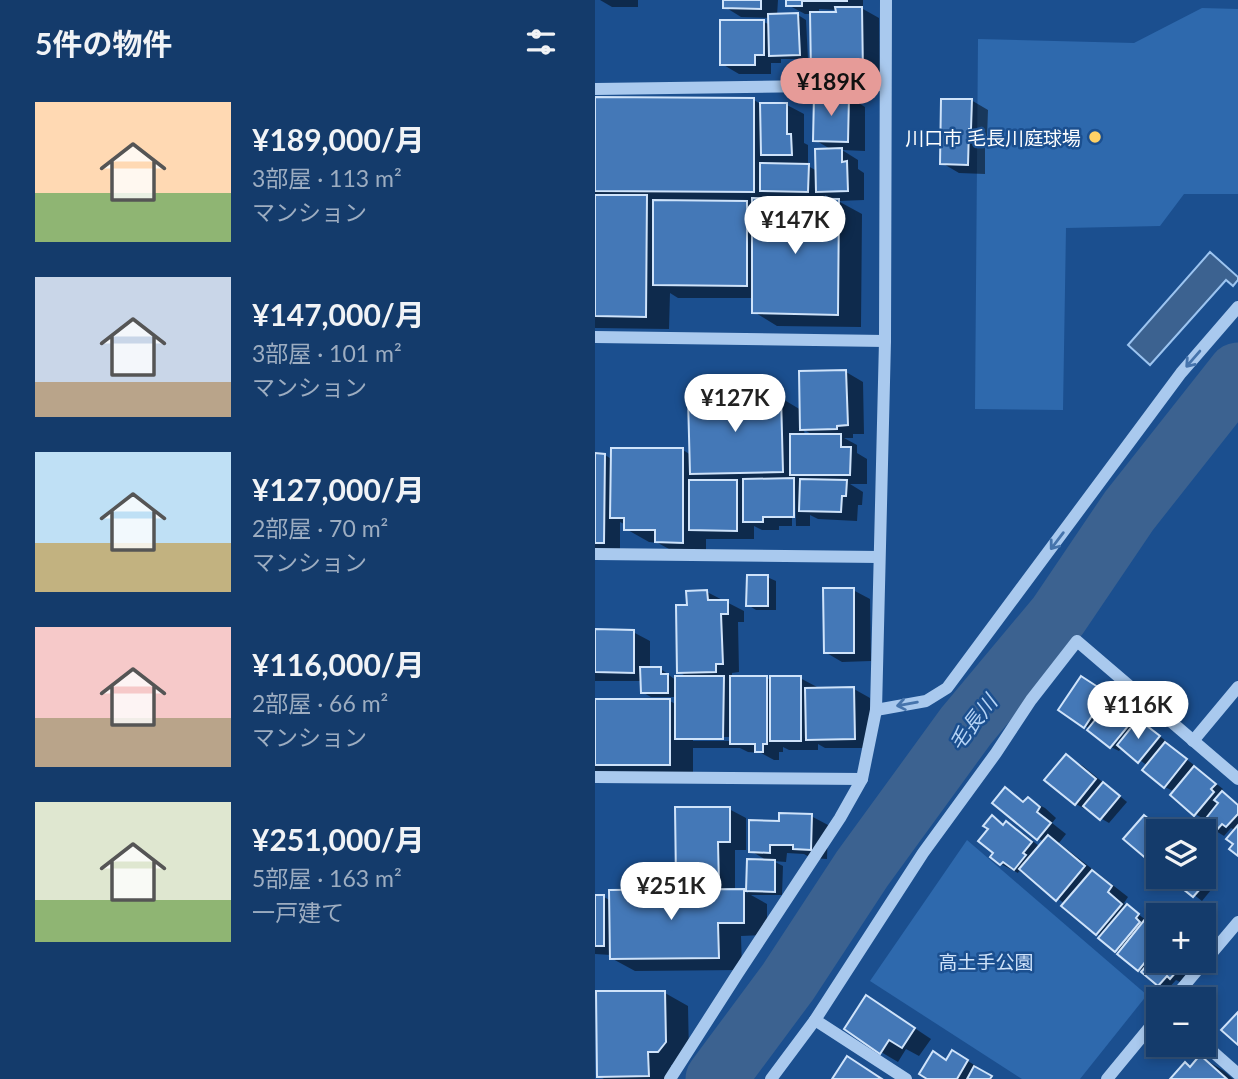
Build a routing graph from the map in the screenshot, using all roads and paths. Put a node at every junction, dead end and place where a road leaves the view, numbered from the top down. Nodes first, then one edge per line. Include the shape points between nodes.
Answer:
1 (886, 0) edge
2 (885, 85) junction
3 (595, 89) edge
4 (1238, 307) edge
5 (595, 337) edge
6 (885, 341) junction
7 (595, 554) edge
8 (879, 557) junction
9 (1238, 687) edge
10 (876, 710) junction
11 (1193, 741) junction
12 (595, 777) edge
13 (862, 779) junction
14 (1238, 779) edge
15 (1238, 922) edge
16 (1183, 987) edge
17 (814, 1020) junction
18 (1146, 1032) edge
19 (1216, 1055) edge
20 (1238, 1074) edge
21 (670, 1079) edge
22 (771, 1079) edge
23 (906, 1079) edge
24 (1107, 1079) edge

1 - 2 street
2 - 3 street
2 - 6 street
4 -> 10 street via 1181,373 947,688 926,701
5 - 6 street
6 - 8 street
7 - 8 street
8 - 10 street
9 - 11 street
10 - 13 street
11 - 14 street
11 - 17 street via 1077,641 923,853
12 - 13 street
13 - 21 street
15 - 16 street
17 - 22 street
17 - 23 street
18 - 24 street
19 - 20 street

